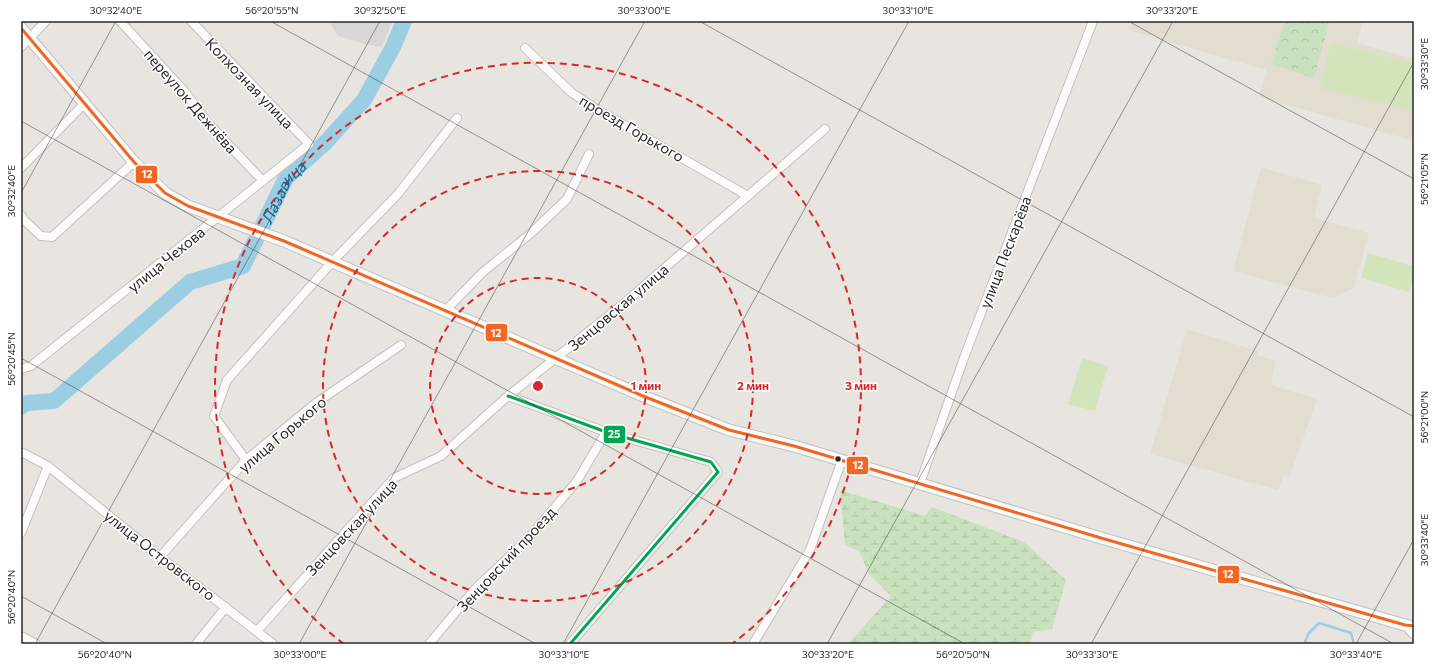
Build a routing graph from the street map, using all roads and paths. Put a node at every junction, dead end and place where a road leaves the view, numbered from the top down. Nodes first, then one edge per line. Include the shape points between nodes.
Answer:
1 (46, 21) edge
2 (120, 21) edge
3 (192, 21) edge
4 (1093, 21) edge
5 (21, 28) edge
6 (30, 38) junction
7 (21, 47) edge
8 (525, 48) dead end
9 (84, 104) junction
10 (457, 118) dead end
11 (825, 129) dead end
12 (309, 144) joint
13 (589, 154) dead end
14 (134, 162) junction
15 (21, 168) edge
16 (263, 181) junction
17 (748, 196) junction
18 (21, 215) edge
19 (217, 218) junction
20 (332, 262) junction
21 (446, 310) junction
22 (401, 345) dead end
23 (555, 359) junction
24 (21, 369) edge
25 (508, 396) junction
26 (606, 432) junction
27 (21, 454) edge
28 (246, 460) junction
29 (842, 460) junction
30 (48, 466) junction
31 (920, 483) junction
32 (21, 533) edge
33 (160, 557) junction
34 (226, 607) junction
35 (1409, 625) edge
36 (257, 631) junction
37 (1414, 634) edge
38 (21, 636) edge
39 (36, 644) edge
40 (196, 644) edge
41 (273, 644) edge
42 (429, 644) edge
43 (570, 644) edge
44 (753, 644) edge

1 - 6 street
2 - 16 street, переулок Дежнёва via 185,92 208,123
3 - 12 street, Колхозная улица
4 - 31 street, улица Пескарёва via 968,348
5 - 6 main road
6 - 7 street
6 - 9 main road
8 - 17 street, проезд Горького via 572,93
9 - 14 main road
9 - 15 street
10 - 20 street via 398,194
11 - 17 street, Зенцовская улица
12 - 16 street, улица Чехова
13 - 21 street via 567,200 483,272
14 - 18 street via 52,237 41,236
14 - 19 main road via 164,194
16 - 19 street, улица Чехова
17 - 23 street, Зенцовская улица
19 - 20 main road via 284,241
19 - 24 street, улица Чехова via 31,366
20 - 21 main road
20 - 28 street via 227,380 214,416
21 - 23 main road
22 - 28 street, улица Горького via 316,403
23 - 25 street, Зенцовская улица
23 - 29 main road via 729,430
25 - 26 street
25 - 36 street, Зенцовская улица via 441,456 394,478
26 - 42 street, Зенцовский проезд via 577,481 528,539 475,589
26 - 43 street via 711,462 718,472
27 - 30 street, улица Островского
28 - 33 street, улица Горького
29 - 31 main road
29 - 44 street via 810,550
30 - 32 street
30 - 33 street, улица Островского
31 - 35 main road via 1101,538
33 - 34 street, улица Островского
34 - 36 street, улица Островского
34 - 40 street
35 - 37 main road
36 - 41 street, улица Островского
38 - 39 street

